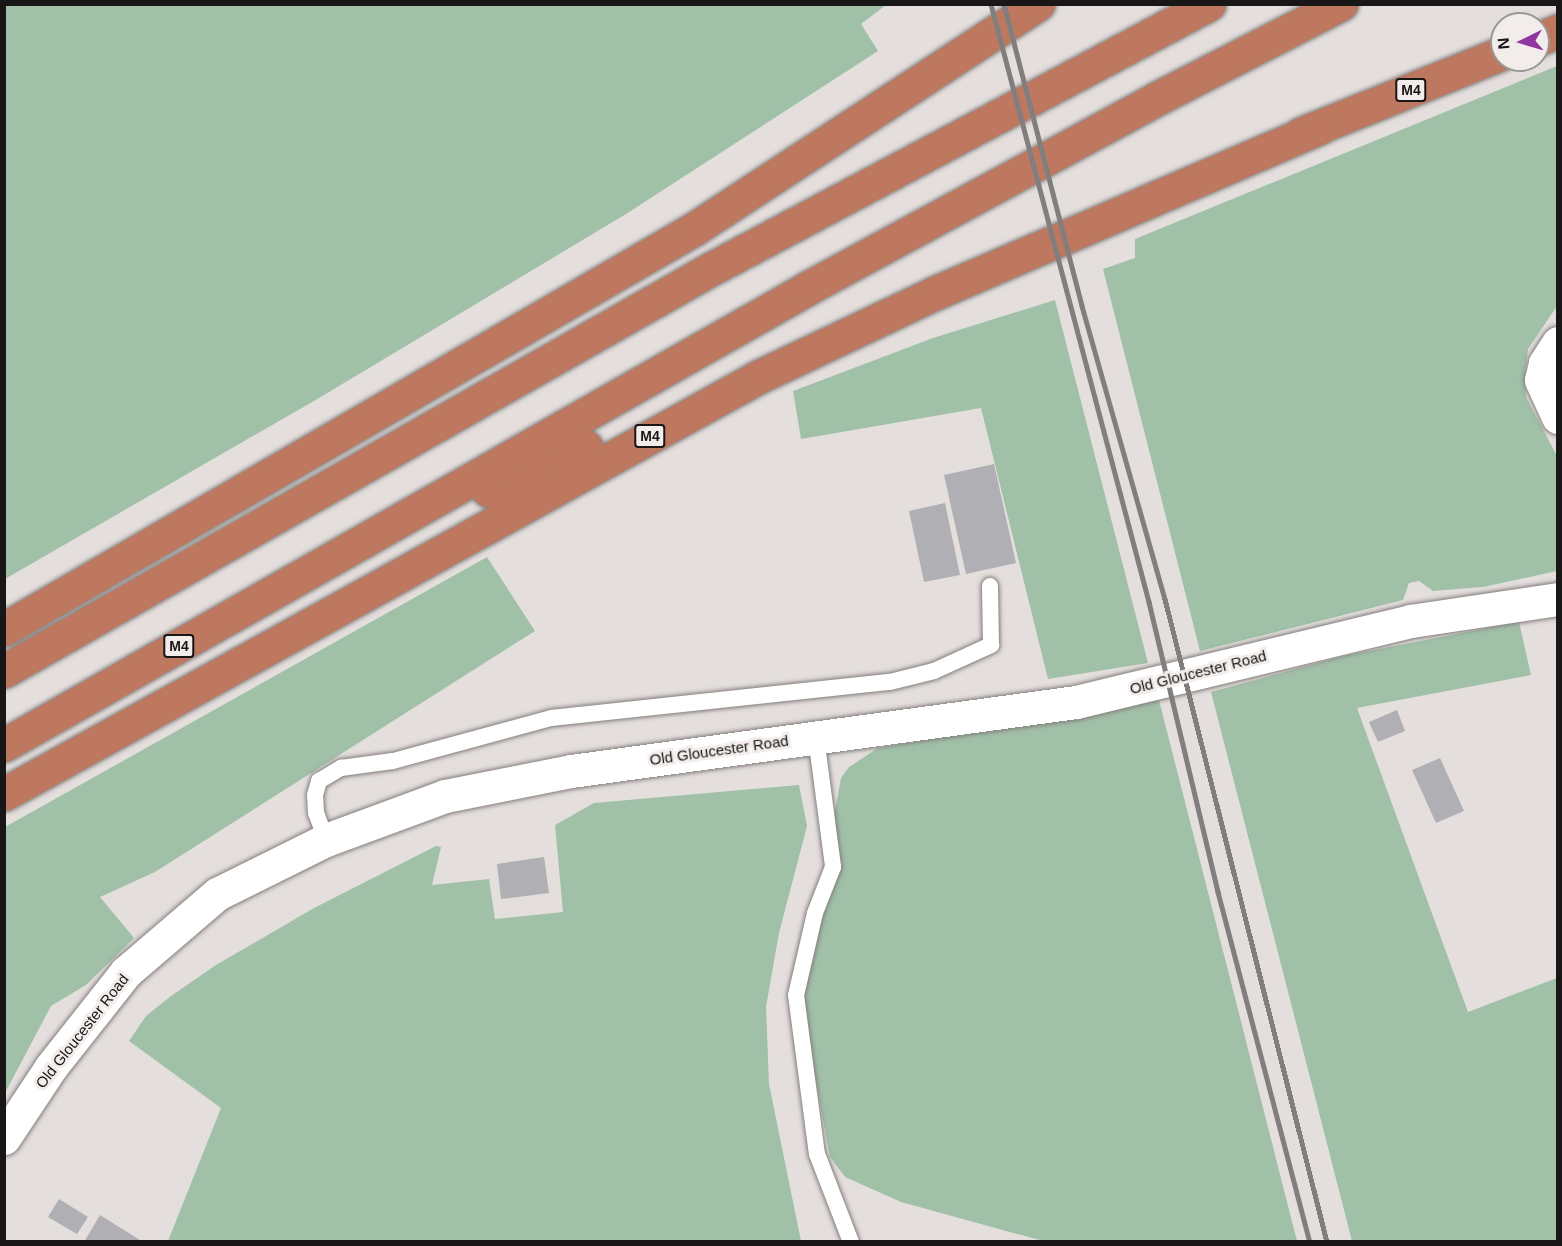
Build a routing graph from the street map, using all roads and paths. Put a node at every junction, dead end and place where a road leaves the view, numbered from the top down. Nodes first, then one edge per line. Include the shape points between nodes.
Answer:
1 (1038, 4) edge
2 (1209, 4) edge
3 (1341, 4) edge
4 (1490, 58) edge
5 (1320, 127) junction
6 (1557, 343) edge
7 (1557, 417) edge
8 (353, 546) junction
9 (990, 586) dead end
10 (1557, 599) edge
11 (4, 629) edge
12 (4, 671) edge
13 (816, 737) junction
14 (4, 745) edge
15 (4, 794) edge
16 (326, 840) junction
17 (4, 1138) edge
18 (850, 1242) edge

1 - 11 highway via 694,229
2 - 12 highway via 709,270
3 - 8 highway, M4 via 1156,99 808,288
4 - 5 highway, M4
5 - 8 highway, M4 via 930,281 561,460
5 - 15 highway, M4 via 935,293 758,377
6 - 7 main road via 1545,363 1541,380
8 - 14 highway, M4
9 - 16 lane via 991,645 934,671 890,682 551,718 393,761 341,768 319,781 315,795 316,813
10 - 13 main road, Old Gloucester Road via 1411,621 1076,702
13 - 16 main road, Old Gloucester Road via 571,771 445,796
13 - 18 lane via 833,867 815,913 796,995 817,1154
16 - 17 main road, Old Gloucester Road via 217,894 126,972 51,1067

